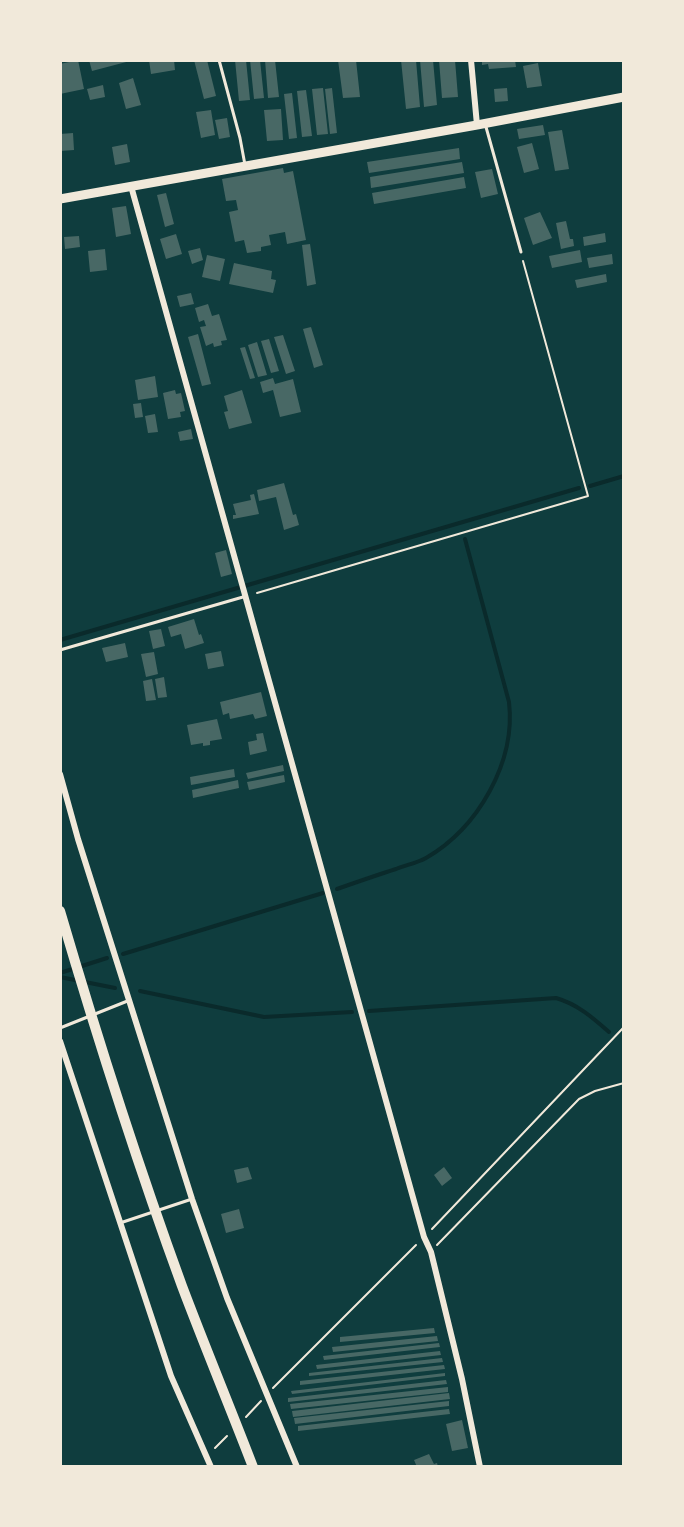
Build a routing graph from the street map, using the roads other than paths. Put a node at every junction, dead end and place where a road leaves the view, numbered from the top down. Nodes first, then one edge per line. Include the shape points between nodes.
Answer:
1 (219, 60) edge
2 (471, 60) edge
3 (624, 97) edge
4 (481, 124) junction
5 (245, 166) junction
6 (131, 186) junction
7 (60, 197) edge
8 (521, 252) road end
9 (246, 594) junction
10 (60, 650) edge
11 (60, 774) edge
12 (60, 911) edge
13 (130, 1000) junction
14 (60, 1028) edge
15 (60, 1041) edge
16 (192, 1199) junction
17 (120, 1223) junction
18 (211, 1467) edge
19 (253, 1467) edge
20 (297, 1467) edge
21 (480, 1467) edge

1 - 5 lane
2 - 4 street
3 - 4 highway
4 - 5 highway
4 - 8 lane
5 - 6 highway
6 - 7 highway
6 - 9 street
9 - 10 lane
9 - 21 street via 431,1252
11 - 13 street
12 - 19 highway via 159,1222
13 - 14 lane
13 - 16 street
15 - 17 street
16 - 17 lane
16 - 20 street
17 - 18 street via 171,1376

